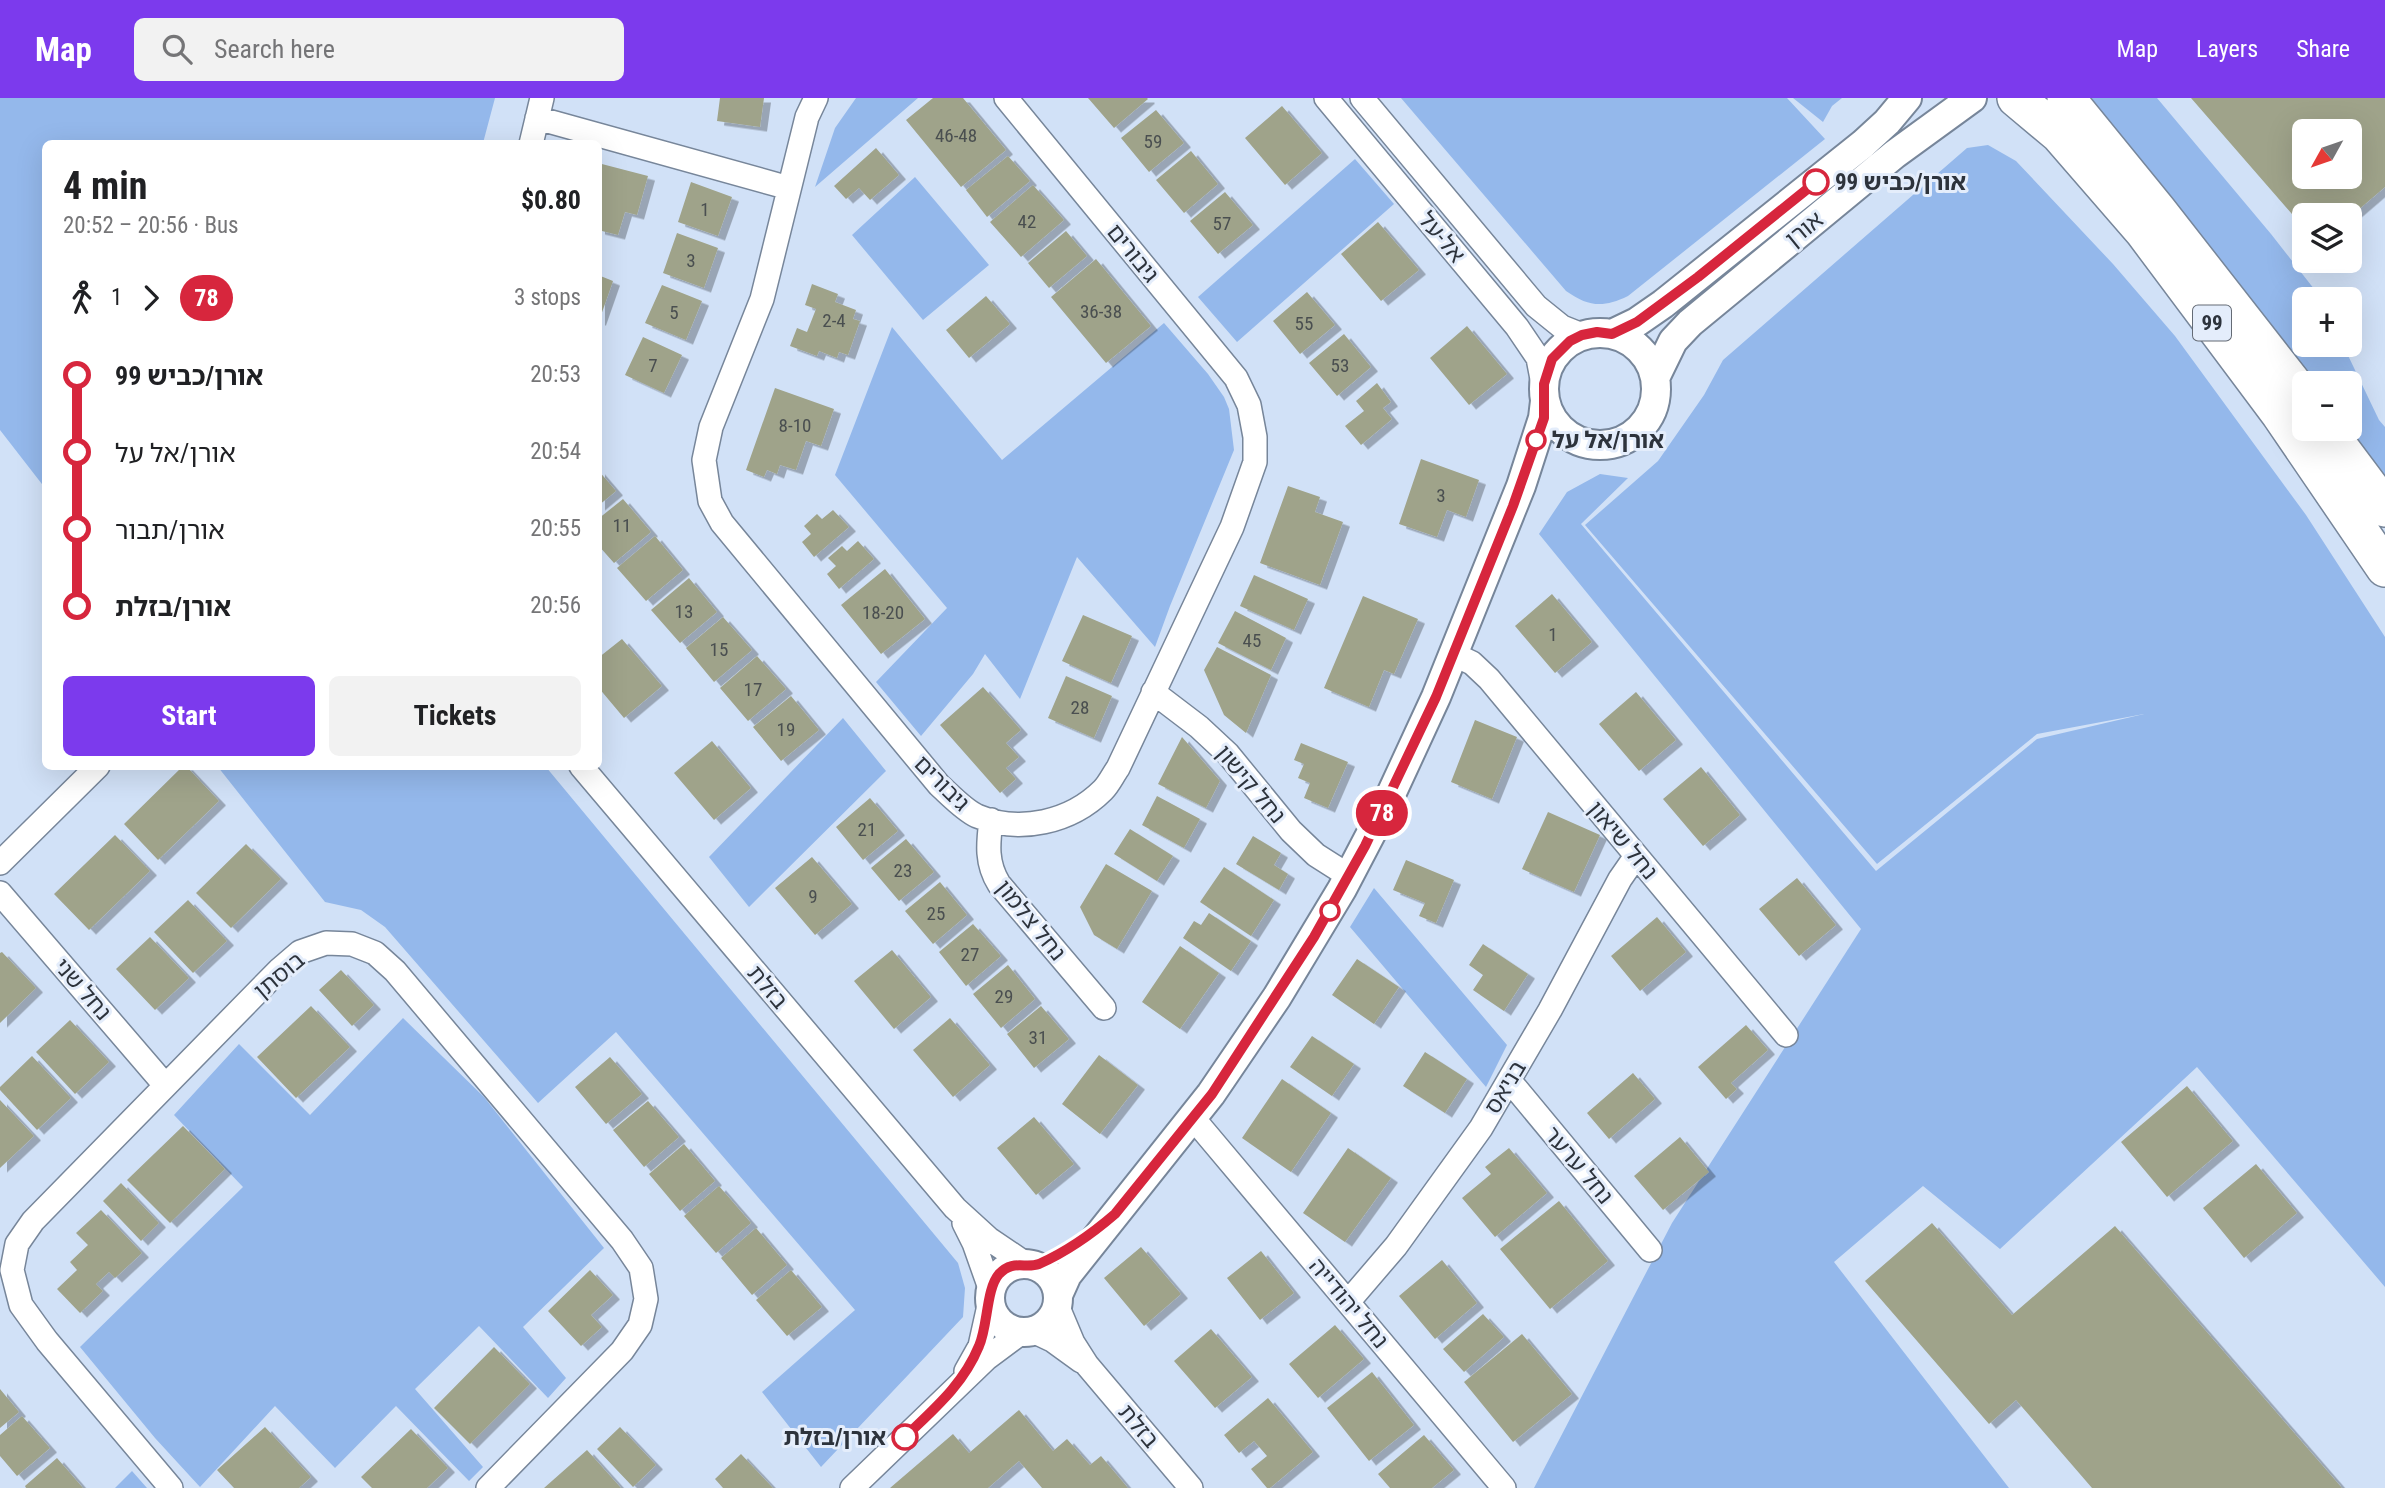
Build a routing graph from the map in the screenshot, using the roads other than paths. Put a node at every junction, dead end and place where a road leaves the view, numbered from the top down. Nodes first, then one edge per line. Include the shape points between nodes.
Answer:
1 (816, 98) edge
2 (1006, 98) edge
3 (1326, 98) edge
4 (1363, 98) edge
5 (1907, 98) edge
6 (1972, 98) edge
7 (2016, 98) edge
8 (2066, 98) edge
9 (540, 108) edge
10 (532, 140) edge
11 (789, 188) junction
12 (1612, 334) junction
13 (1582, 335) junction
14 (1655, 378) junction
15 (2292, 382) edge
16 (1544, 392) junction
17 (2335, 441) edge
18 (1585, 443) junction
19 (1521, 486) junction
20 (2385, 508) edge
21 (2385, 568) edge
22 (1453, 654) junction
23 (1153, 692) junction
24 (94, 770) edge
25 (584, 770) edge
26 (991, 820) junction
27 (1636, 856) junction
28 (0, 863) edge
29 (1349, 876) junction
30 (0, 893) edge
31 (1104, 1008) dead end
32 (1786, 1035) dead end
33 (1509, 1080) junction
34 (166, 1085) junction
35 (1193, 1118) junction
36 (954, 1208) junction
37 (1115, 1214) junction
38 (1650, 1250) dead end
39 (1030, 1265) junction
40 (990, 1296) junction
41 (1058, 1300) junction
42 (1348, 1302) junction
43 (1028, 1332) junction
44 (1087, 1365) junction
45 (958, 1386) junction
46 (171, 1488) edge
47 (490, 1488) edge
48 (852, 1488) edge
49 (1191, 1488) edge
50 (1504, 1488) edge

1 - 11 street, גיבורים
2 - 23 street, גיבורים via 1236,378 1249,405 1255,462 1232,527
3 - 16 street, אל-על via 1517,327 1538,358
4 - 13 street, אל-על via 1536,306 1562,327
5 - 12 street, אורן via 1863,144 1698,277 1637,322
6 - 14 street, אורן via 1895,154 1690,323 1673,341
7 - 21 highway, 99 via 2059,134 2144,232 2280,414
8 - 15 highway, 99
9 - 10 street
9 - 11 street
11 - 26 street, גיבורים via 762,299 711,427 704,460 710,501 722,523 939,785 975,816
12 - 13 street
12 - 14 street via 1639,348
13 - 16 street via 1552,359
14 - 18 street via 1656,397 1638,430 1622,441
16 - 18 street via 1558,427
16 - 19 street via 1544,418
17 - 20 highway
18 - 19 street via 1561,450
19 - 22 street
22 - 27 street, נחל שיאון via 1489,679
22 - 29 street
23 - 26 street, גיבורים via 1105,789 1079,811 1049,822 1011,825
23 - 29 street, נחל קישון via 1228,754 1316,855
24 - 28 street
25 - 36 street, בזלת
26 - 31 street, נחל צלמון via 989,858 995,878
27 - 32 street, נחל שיאון
27 - 33 street, בניאס
29 - 35 street via 1277,997
30 - 34 street, נחל שני
33 - 38 street, נחל ערער
33 - 42 street, בניאס via 1481,1128 1396,1246
34 - 46 street, בוסתן via 33,1221 17,1244 12,1270 21,1305 47,1341
34 - 47 street, בוסתן via 300,952 326,943 352,944 375,953 395,971 622,1241 640,1268 646,1299 640,1325 622,1351
35 - 37 street
35 - 42 street, נחל יהודייה
36 - 39 street, בזלת via 989,1239
36 - 40 street, בזלת via 974,1243
37 - 39 street via 1073,1245
37 - 41 street via 1067,1275
39 - 40 street via 1007,1268 999,1274
39 - 41 street via 1052,1278
40 - 43 street via 992,1310 1004,1325
40 - 45 street via 979,1346
41 - 43 street via 1050,1321
41 - 44 street, בזלת via 1073,1343
42 - 50 street, נחל יהודייה
43 - 44 street, בזלת via 1052,1340
43 - 45 street via 996,1350
44 - 49 street, בזלת
45 - 48 street

